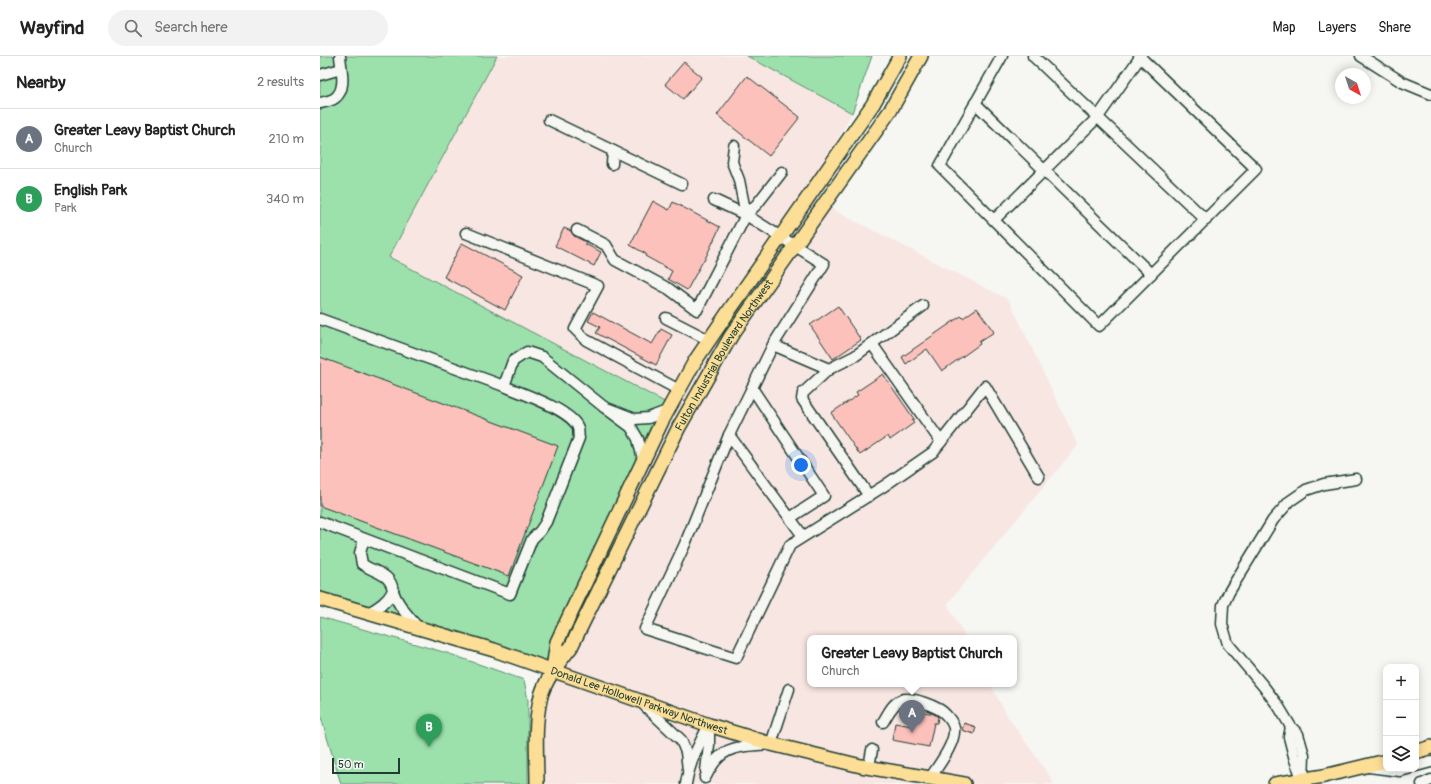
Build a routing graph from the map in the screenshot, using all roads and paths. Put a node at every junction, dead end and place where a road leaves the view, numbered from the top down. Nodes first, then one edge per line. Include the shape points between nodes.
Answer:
1 (340, 56) edge
2 (900, 56) edge
3 (921, 56) edge
4 (1002, 56) edge
5 (1033, 56) edge
6 (1140, 56) edge
7 (1361, 56) edge
8 (341, 69) junction
9 (320, 75) edge
10 (1431, 94) edge
11 (975, 103) junction
12 (320, 104) edge
13 (1098, 117) junction
14 (549, 120) dead end
15 (734, 146) dead end
16 (613, 151) junction
17 (612, 164) dead end
18 (1044, 171) junction
19 (782, 172) dead end
20 (682, 184) dead end
21 (714, 200) dead end
22 (746, 215) junction
23 (994, 220) junction
24 (1206, 220) junction
25 (577, 230) dead end
26 (466, 233) dead end
27 (780, 237) junction
28 (795, 246) junction
29 (1151, 274) junction
30 (923, 306) dead end
31 (666, 318) dead end
32 (320, 319) edge
33 (709, 340) junction
34 (773, 344) junction
35 (872, 344) junction
36 (829, 369) junction
37 (504, 386) junction
38 (752, 388) junction
39 (679, 390) junction
40 (604, 407) junction
41 (667, 411) junction
42 (729, 435) junction
43 (941, 442) junction
44 (643, 459) junction
45 (1039, 477) dead end
46 (1356, 479) dead end
47 (869, 496) junction
48 (790, 518) junction
49 (320, 522) edge
50 (803, 536) junction
51 (364, 539) junction
52 (393, 591) junction
53 (320, 599) edge
54 (368, 613) junction
55 (418, 628) junction
56 (553, 670) junction
57 (789, 689) dead end
58 (641, 702) junction
59 (883, 722) dead end
60 (709, 725) junction
61 (771, 744) junction
62 (1431, 747) edge
63 (872, 750) dead end
64 (1419, 751) edge
65 (1383, 762) edge
66 (1431, 762) edge
67 (1419, 765) edge
68 (1367, 766) junction
69 (869, 767) junction
70 (1383, 768) edge
71 (688, 770) junction
72 (930, 778) junction
73 (1431, 780) edge
74 (705, 781) edge
75 (1303, 782) edge
76 (950, 783) edge
77 (537, 784) edge
78 (686, 784) edge
79 (964, 784) edge
80 (1275, 784) edge
81 (1422, 784) edge

1 - 8 street
2 - 27 main road, Fulton Industrial Boulevard Northwest via 873,104
3 - 28 main road, Fulton Industrial Boulevard Northwest via 890,111
4 - 11 street
5 - 13 street
6 - 13 street
6 - 24 street via 1256,169
7 - 10 street via 1402,82
8 - 9 street
8 - 12 street via 342,89 334,99
11 - 18 street
11 - 23 street via 940,166
13 - 18 street
13 - 24 street
14 - 16 street
15 - 22 street via 732,162 739,180
16 - 17 street
16 - 20 street via 658,178
18 - 23 street
18 - 29 street
19 - 22 street
21 - 22 street
22 - 25 street via 697,310 669,289 615,260 606,245
22 - 27 street
23 - 29 street via 1099,326
24 - 29 street
26 - 39 street via 598,286 575,329 586,340
27 - 28 street
27 - 33 main road, Fulton Industrial Boulevard Northwest
28 - 34 street via 824,264
28 - 56 main road, Fulton Industrial Boulevard Northwest via 731,336 712,369 679,427 571,646
30 - 35 street
31 - 33 street
32 - 37 street
33 - 39 main road, Fulton Industrial Boulevard Northwest
34 - 36 street
34 - 38 street
35 - 36 street
35 - 43 street
36 - 47 street via 803,393 802,400
37 - 40 street via 513,361 527,352 542,358
37 - 51 street via 546,403 570,418 578,428 578,438 546,522 532,539 510,594
38 - 42 street
38 - 48 street via 824,496
39 - 41 main road, Fulton Industrial Boulevard Northwest
40 - 41 street via 635,419 648,418
40 - 44 street via 631,427 638,439
41 - 44 main road, Fulton Industrial Boulevard Northwest
42 - 48 street
42 - 50 street via 685,544 645,629 736,658 790,544
43 - 45 street via 985,386
43 - 47 street via 933,452
44 - 56 main road, Fulton Industrial Boulevard Northwest via 557,642
46 - 75 street via 1324,484 1306,490 1290,501 1273,520 1223,605 1222,624 1228,644 1298,734 1304,755
47 - 50 street
48 - 50 street
49 - 51 street
51 - 52 street via 360,553 362,564 386,576 392,584
52 - 54 street via 384,604
52 - 55 street via 395,598
53 - 54 main road, Donald Lee Hollowell Parkway Northwest
54 - 55 main road, Donald Lee Hollowell Parkway Northwest
55 - 56 main road, Donald Lee Hollowell Parkway Northwest
56 - 58 main road, Donald Lee Hollowell Parkway Northwest
56 - 77 main road, Fulton Industrial Boulevard Northwest via 540,699
57 - 61 street
58 - 60 main road, Donald Lee Hollowell Parkway Northwest
58 - 71 street via 681,740 686,752
59 - 72 street via 888,712 902,699 924,703 946,714 956,735 950,753
60 - 61 main road, Donald Lee Hollowell Parkway Northwest
60 - 71 street
60 - 74 street
61 - 69 main road, Donald Lee Hollowell Parkway Northwest
61 - 74 street via 729,749 715,760
62 - 64 main road
63 - 69 street
65 - 68 main road
66 - 67 street
68 - 70 street
68 - 75 main road
69 - 72 main road, Donald Lee Hollowell Parkway Northwest
71 - 78 street
72 - 76 main road, Donald Lee Hollowell Parkway Northwest
73 - 81 street
75 - 80 main road
76 - 79 main road, Donald Lee Hollowell Parkway Northwest

